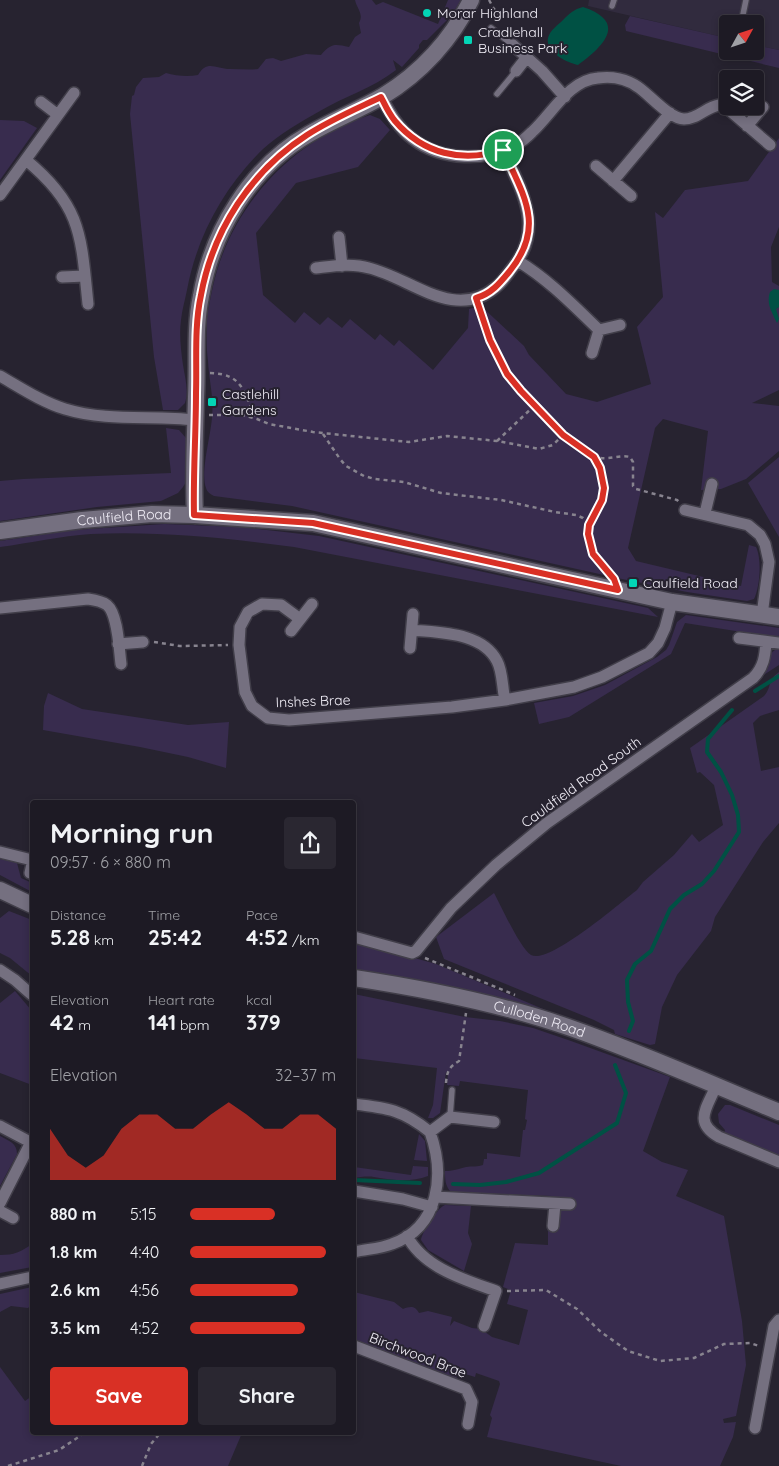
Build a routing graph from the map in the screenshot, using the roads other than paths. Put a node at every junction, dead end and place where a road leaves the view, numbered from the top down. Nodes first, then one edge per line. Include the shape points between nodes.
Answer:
1 (471, 0) edge
2 (746, 0) edge
3 (743, 15) edge
4 (491, 28) road end
5 (513, 45) joint
6 (528, 57) junction
7 (516, 71) joint
8 (74, 93) dead end
9 (497, 94) dead end
10 (381, 97) junction
11 (565, 97) junction
12 (41, 102) dead end
13 (670, 113) junction
14 (58, 115) junction
15 (756, 115) edge
16 (747, 126) junction
17 (770, 146) dead end
18 (503, 150) junction
19 (26, 160) junction
20 (596, 166) dead end
21 (613, 181) junction
22 (0, 195) edge
23 (631, 196) dead end
24 (339, 237) dead end
25 (518, 261) junction
26 (342, 266) junction
27 (316, 268) dead end
28 (85, 276) junction
29 (62, 277) dead end
30 (88, 304) dead end
31 (620, 325) dead end
32 (599, 330) junction
33 (592, 353) dead end
34 (0, 376) edge
35 (196, 417) junction
36 (712, 484) dead end
37 (685, 510) road end
38 (705, 513) junction
39 (194, 515) junction
40 (0, 531) edge
41 (672, 602) junction
42 (312, 604) dead end
43 (0, 608) edge
44 (413, 614) dead end
45 (762, 615) junction
46 (779, 617) edge
47 (300, 618) junction
48 (412, 630) junction
49 (291, 632) dead end
50 (739, 638) dead end
51 (143, 642) road end
52 (766, 642) junction
53 (779, 643) edge
54 (118, 644) junction
55 (410, 648) dead end
56 (120, 664) dead end
57 (505, 700) junction
58 (0, 852) edge
59 (30, 860) edge
60 (0, 891) edge
61 (30, 904) edge
62 (356, 938) edge
63 (0, 970) edge
64 (356, 978) edge
65 (30, 993) edge
66 (716, 1086) junction
67 (452, 1090) dead end
68 (356, 1104) edge
69 (779, 1112) edge
70 (450, 1117) junction
71 (494, 1122) dead end
72 (0, 1126) edge
73 (430, 1132) junction
74 (30, 1142) edge
75 (30, 1147) edge
76 (779, 1162) edge
77 (356, 1191) edge
78 (433, 1202) junction
79 (0, 1203) edge
80 (554, 1204) junction
81 (570, 1204) dead end
82 (0, 1211) edge
83 (14, 1218) dead end
84 (553, 1226) dead end
85 (407, 1236) junction
86 (356, 1252) edge
87 (30, 1278) edge
88 (0, 1284) edge
89 (779, 1320) edge
90 (484, 1326) dead end
91 (356, 1347) edge
92 (468, 1424) dead end
93 (755, 1428) dead end

1 - 10 street via 461,22 441,48 421,68
2 - 3 lane
4 - 5 lane
5 - 6 street
6 - 7 street
6 - 11 street
7 - 9 lane
8 - 14 street
10 - 18 street via 394,119 413,140 437,152 462,157 489,155
10 - 35 street via 307,135 281,154 255,179 228,217 211,255 200,296 196,334
11 - 13 street via 578,85 597,78 618,78 638,86
11 - 18 street via 518,144
12 - 14 street
13 - 16 street via 682,119 692,118 719,104
13 - 21 street
14 - 19 street
15 - 16 street
16 - 17 street
18 - 25 street via 526,204 530,223 528,241
19 - 22 street
19 - 28 street via 52,184 71,211 82,243
20 - 21 street
21 - 23 street
24 - 26 street
25 - 26 street via 497,287 476,298 453,301 370,268
25 - 32 street via 563,294
26 - 27 street
28 - 29 street
28 - 30 street
31 - 32 street
32 - 33 street
34 - 35 street via 66,409 105,417
35 - 39 street
36 - 38 street
37 - 38 street
38 - 45 street via 748,525 760,535 769,562
39 - 40 street, Caulfield Road via 152,514
39 - 41 street, Caulfield Road via 313,523
41 - 45 street, Caulfield Road
41 - 57 street, Inshes Brae via 662,636 649,653 574,687
42 - 47 street
43 - 54 street via 98,600 114,614
44 - 48 street
45 - 46 street, Caulfield Road
47 - 49 street
47 - 57 street, Inshes Brae via 281,605 262,604 248,612 240,627 245,692 252,706 268,718 328,718
48 - 55 street
48 - 57 street via 466,637 484,646 497,661
50 - 52 street
51 - 54 street
52 - 53 street
52 - 62 street, Cauldfield Road South via 764,663 753,678 547,823 451,908 416,951 412,953
54 - 56 street
58 - 59 street
60 - 61 street
63 - 65 street
64 - 66 street, Culloden Road via 469,999 567,1026
66 - 69 street, Culloden Road
66 - 76 street via 704,1116 705,1126 719,1136
67 - 70 lane
68 - 73 street via 403,1113
70 - 71 street
70 - 73 street
72 - 74 street
73 - 78 street via 435,1146 437,1179
75 - 79 street
77 - 78 street
78 - 80 street
78 - 85 street via 422,1224
80 - 81 street
80 - 84 street
82 - 83 street
85 - 86 street via 387,1246
85 - 90 street via 422,1255 440,1267 496,1291
87 - 88 street
89 - 93 street via 774,1326
91 - 92 street, Birchwood Brae via 466,1389 472,1402

